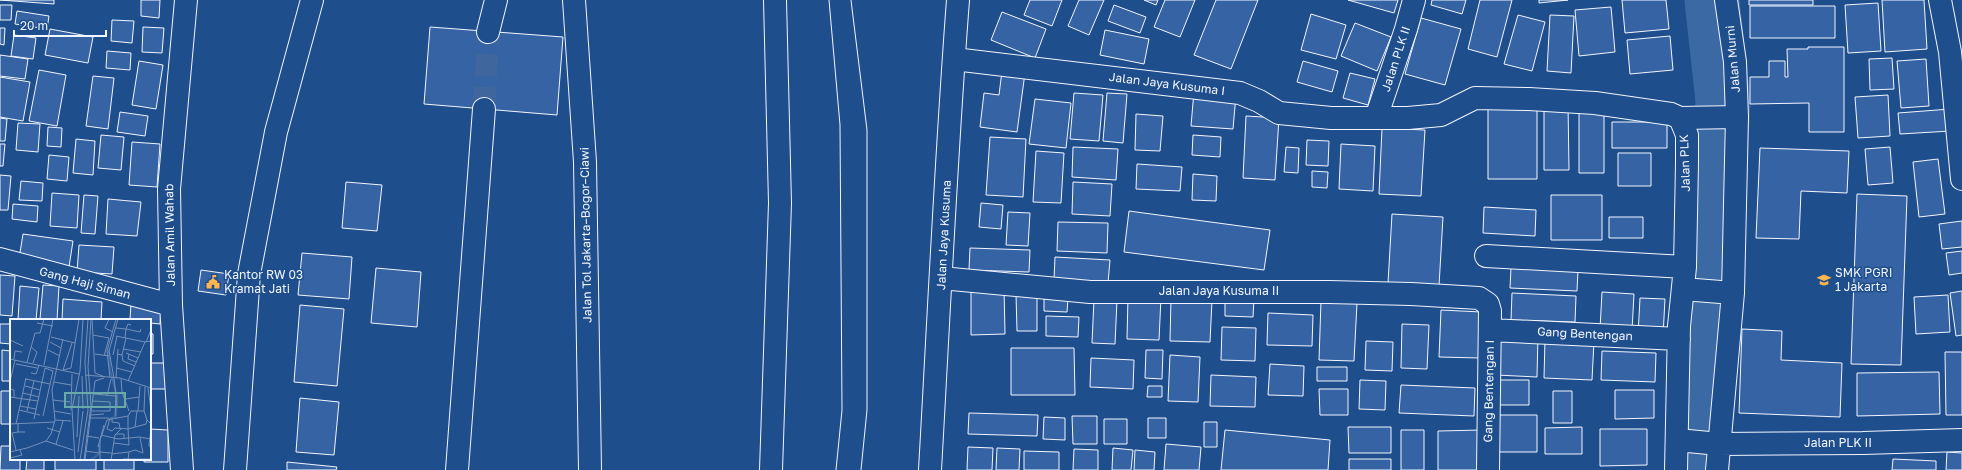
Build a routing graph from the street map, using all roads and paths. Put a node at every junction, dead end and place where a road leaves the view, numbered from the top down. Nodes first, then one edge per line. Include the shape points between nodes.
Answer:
1 (186, 0) edge
2 (312, 0) edge
3 (496, 0) edge
4 (574, 0) edge
5 (775, 0) edge
6 (958, 0) edge
7 (1414, 0) edge
8 (1726, 0) edge
9 (1940, 0) edge
10 (1950, 0) edge
11 (1962, 25) edge
12 (488, 32) tunnel mouth
13 (954, 59) junction
14 (484, 109) tunnel mouth
15 (1731, 117) junction
16 (1376, 118) junction
17 (1685, 118) junction
18 (1962, 179) edge
19 (1486, 256) dead end
20 (0, 259) edge
21 (1685, 266) junction
22 (941, 278) junction
23 (1686, 289) junction
24 (1730, 292) junction
25 (171, 305) junction
26 (1490, 320) junction
27 (1679, 339) junction
28 (1962, 440) edge
29 (1684, 441) junction
30 (1716, 443) junction
31 (182, 470) edge
32 (235, 470) edge
33 (457, 470) edge
34 (590, 470) edge
35 (771, 470) edge
36 (930, 470) edge
37 (1488, 470) edge
38 (1676, 470) edge
39 (1717, 470) edge

1 - 25 main road, Jalan Amil Wahab via 169,189
2 - 32 main road via 276,132 249,274
3 - 12 main road
4 - 34 main road, Jalan Tol Jakarta–Bogor–Ciawi via 585,162
5 - 35 main road via 780,203
6 - 13 main road, Jalan Jaya Kusuma
7 - 16 main road, Jalan PLK II
8 - 15 main road, Jalan Murni via 1735,62
9 - 18 main road via 1950,52
10 - 11 main road
13 - 16 main road, Jalan Jaya Kusuma I via 1240,93 1279,113 1331,118
13 - 22 main road, Jalan Jaya Kusuma
14 - 33 main road
15 - 17 main road, Jalan PLK
15 - 24 main road
16 - 17 main road, Jalan PLK via 1441,115 1475,98 1595,103
17 - 21 main road, Jalan PLK
19 - 21 main road
20 - 25 main road, Gang Haji Siman
21 - 23 main road, Jalan PLK
22 - 26 main road, Jalan Jaya Kusuma II via 1090,292 1321,292 1474,297 1488,304
22 - 36 main road, Jalan Jaya Kusuma
23 - 24 main road
23 - 27 main road, Jalan PLK
24 - 30 main road
25 - 31 main road, Jalan Amil Wahab
26 - 27 main road, Gang Bentengan
26 - 37 main road, Gang Bentengan I
27 - 29 main road, Jalan PLK
28 - 30 main road, Jalan PLK II
29 - 30 main road, Jalan PLK II
29 - 38 main road, Jalan PLK
30 - 39 main road

